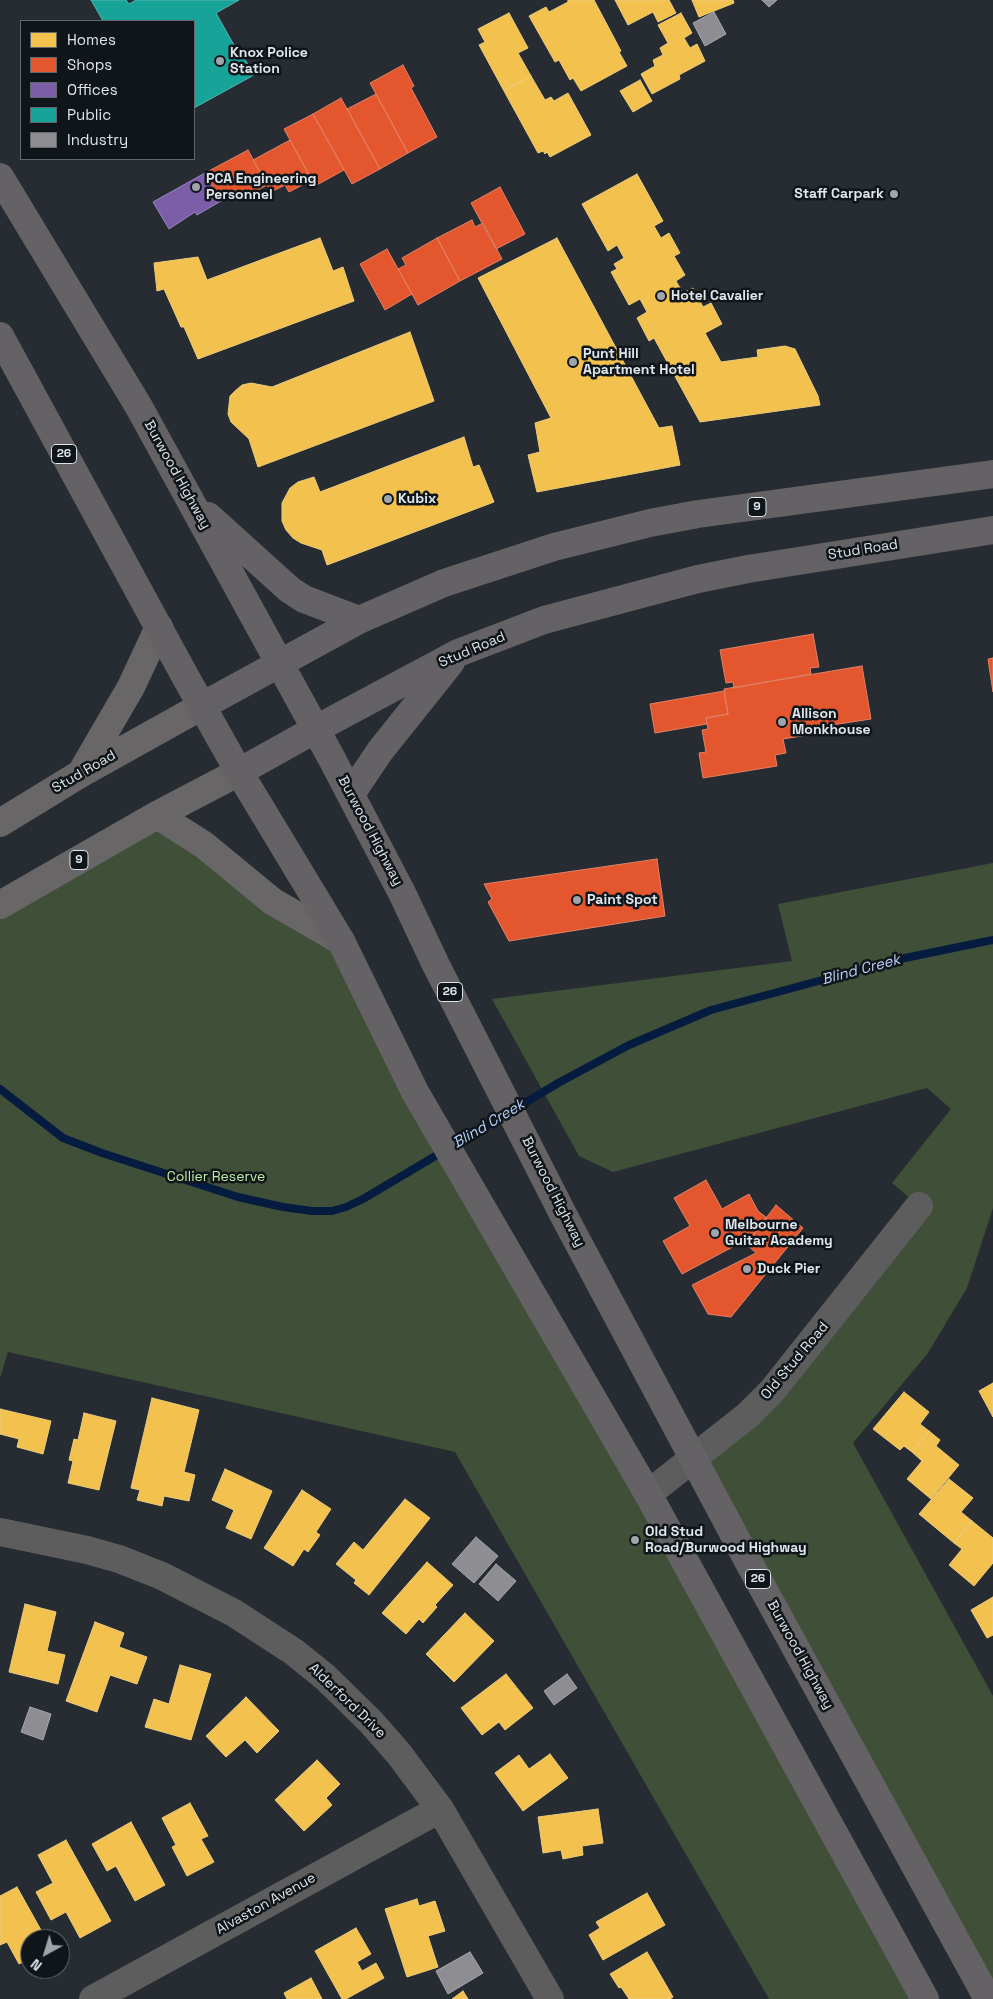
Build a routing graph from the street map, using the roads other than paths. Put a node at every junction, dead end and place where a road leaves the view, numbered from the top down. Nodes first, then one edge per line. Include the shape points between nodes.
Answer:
1 (0, 177) edge
2 (0, 336) edge
3 (993, 474) edge
4 (192, 502) junction
5 (993, 530) edge
6 (359, 620) junction
7 (159, 627) junction
8 (458, 653) junction
9 (278, 663) junction
10 (202, 706) junction
11 (316, 729) junction
12 (239, 772) junction
13 (80, 774) junction
14 (351, 794) junction
15 (157, 815) junction
16 (0, 823) edge
17 (0, 905) edge
18 (341, 941) junction
19 (919, 1206) dead end
20 (694, 1459) junction
21 (648, 1494) junction
22 (0, 1532) edge
23 (440, 1809) junction
24 (93, 1999) edge
25 (550, 1999) edge
26 (925, 1999) edge
27 (988, 1999) edge

1 - 4 highway, Burwood Highway / 26
2 - 7 highway, 26
3 - 6 highway, Stud Road / 9 via 698,514 601,534 444,583
4 - 6 highway via 290,590 304,599
4 - 9 highway, Burwood Highway / 26
5 - 8 highway, Stud Road / 9 via 698,579 544,620
6 - 9 highway, Stud Road / 9
7 - 10 highway, 26
7 - 13 main road via 131,687
8 - 11 highway, Stud Road / 9
8 - 14 highway via 380,751
9 - 10 highway, Stud Road / 9
9 - 11 highway, Burwood Highway / 26
10 - 12 highway, 26
10 - 13 main road, Stud Road / 9
11 - 12 highway, Stud Road / 9
11 - 14 highway, Burwood Highway / 26
12 - 15 main road, Stud Road / 9
12 - 18 highway, 26
13 - 16 main road, Stud Road / 9
14 - 20 highway, Burwood Highway / 26 via 565,1218
15 - 17 main road, Stud Road / 9
15 - 18 main road via 204,845 272,901
18 - 21 highway, 26 via 404,1071
19 - 20 street, Old Stud Road via 772,1391
20 - 21 street, Old Stud Road
20 - 27 highway, Burwood Highway / 26
21 - 26 highway, 26
22 - 23 street, Alderford Drive via 119,1559 198,1594 264,1632 325,1676 349,1699 400,1754
23 - 24 street, Alvaston Avenue
23 - 25 street, Alderford Drive

